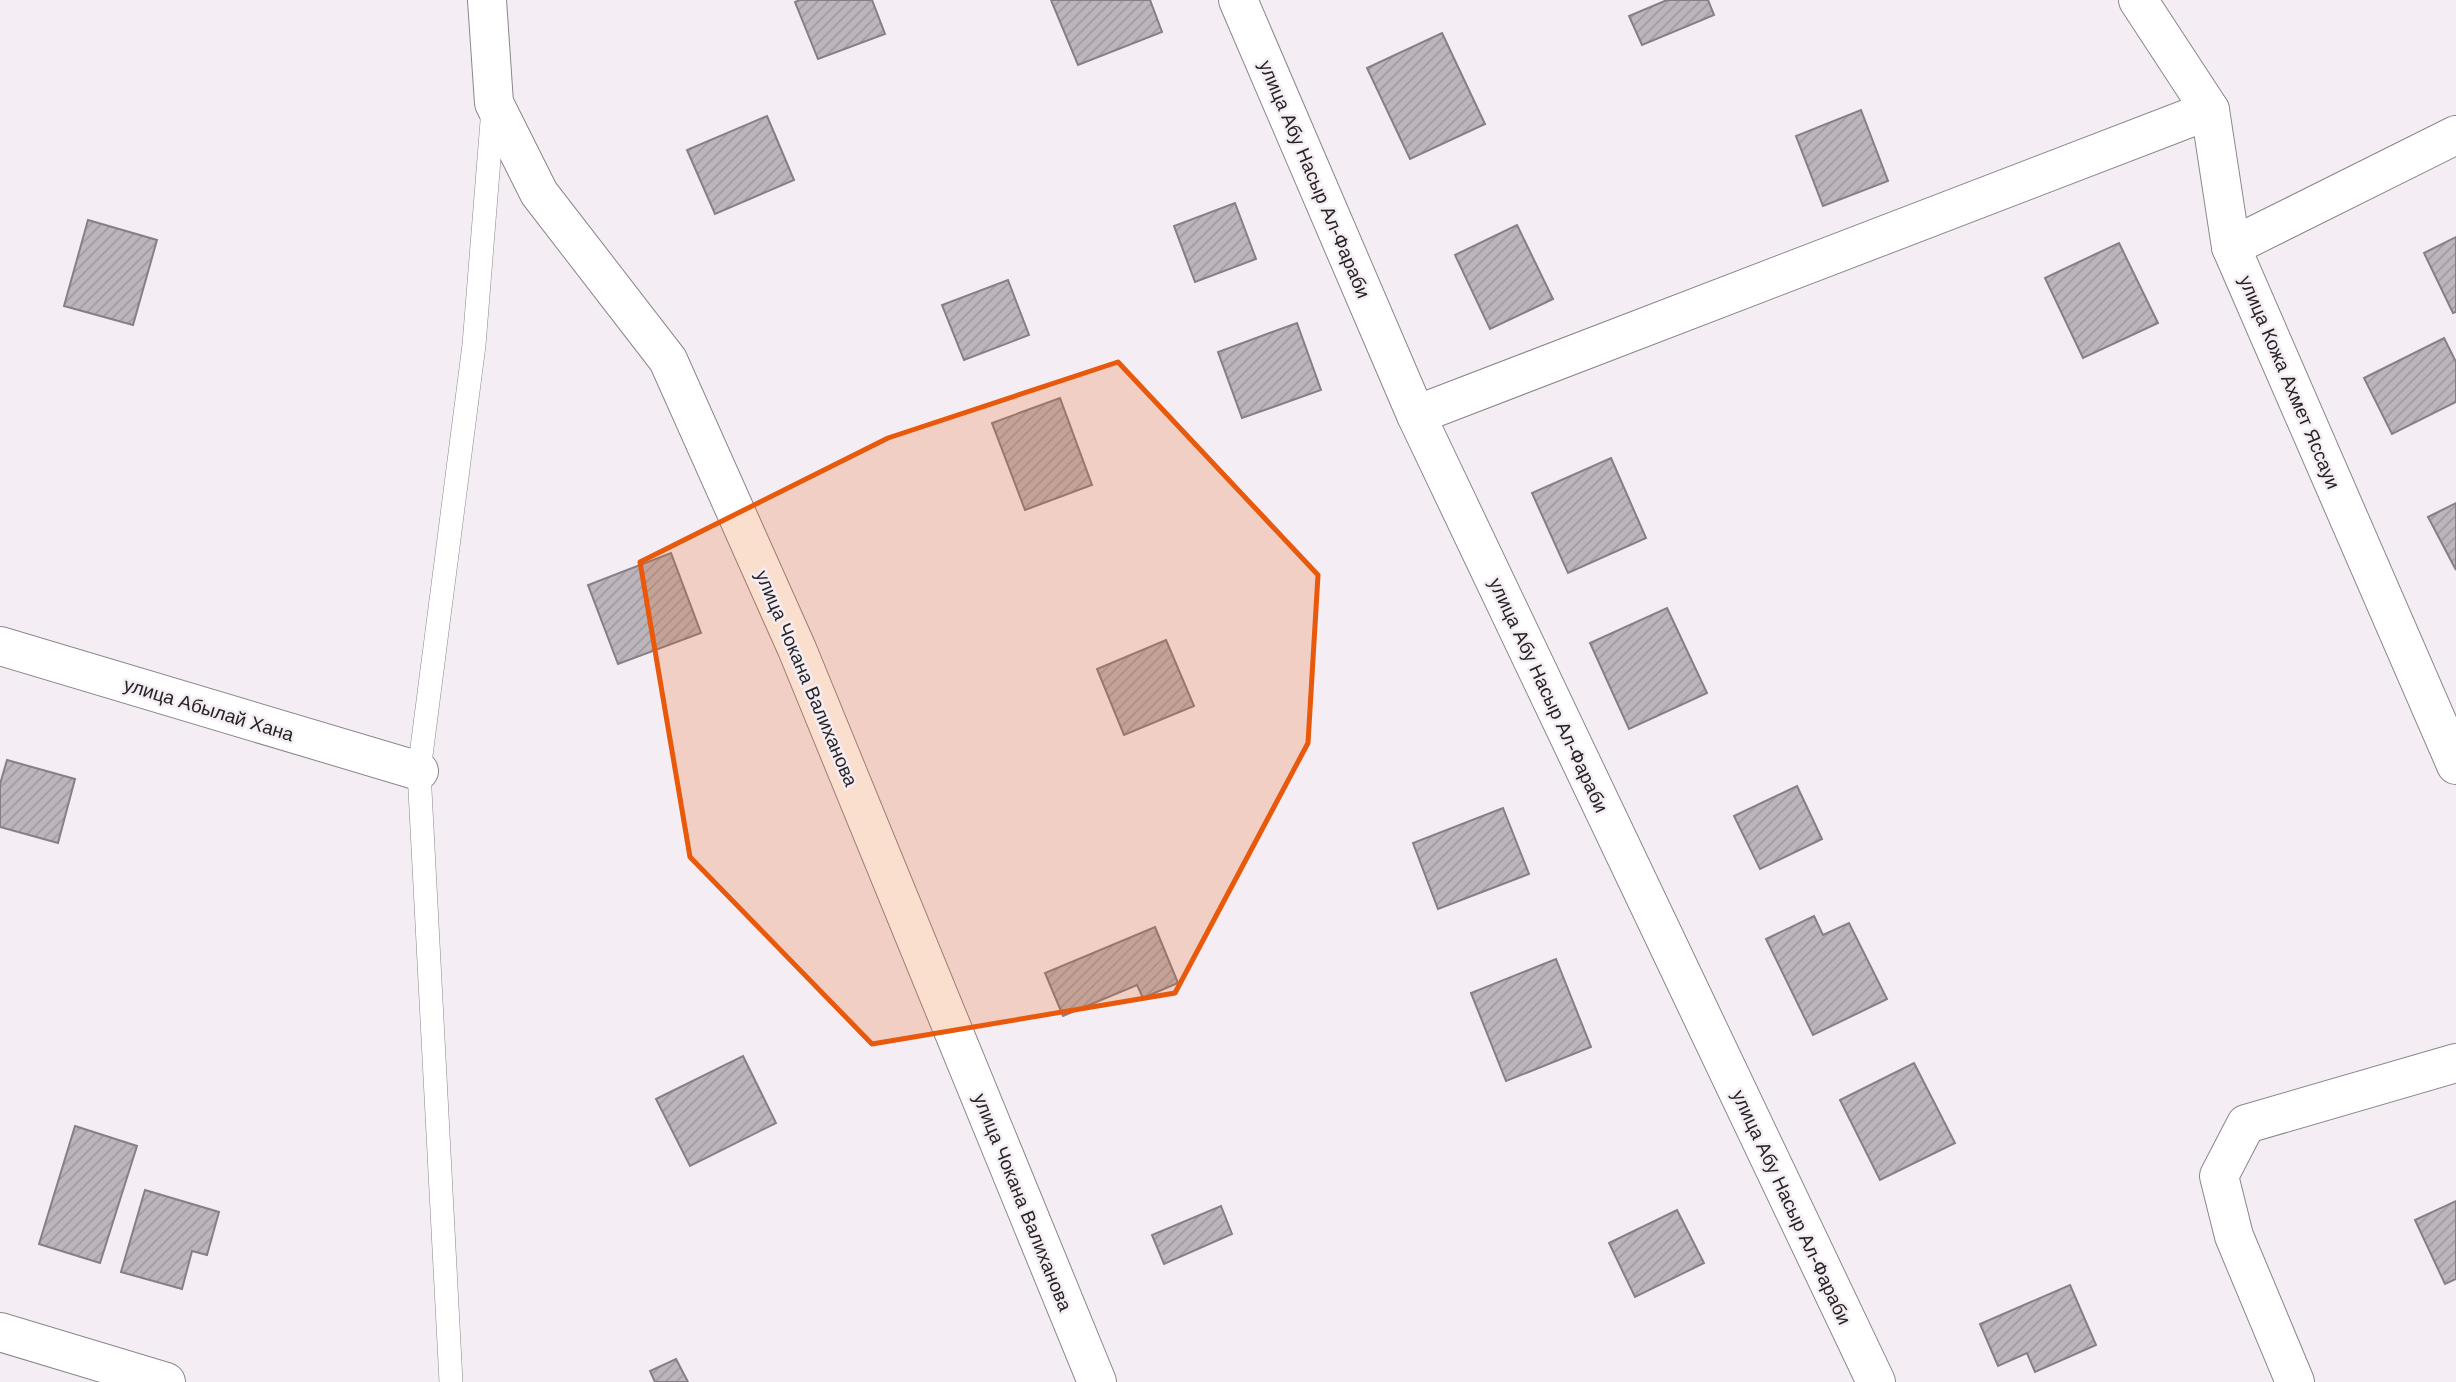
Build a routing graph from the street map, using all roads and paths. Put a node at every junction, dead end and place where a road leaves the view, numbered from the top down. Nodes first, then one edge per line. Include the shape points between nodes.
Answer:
1 (486, 0) edge
2 (1238, 0) edge
3 (2138, 0) edge
4 (494, 103) junction
5 (2210, 110) junction
6 (2456, 135) edge
7 (2231, 247) junction
8 (1416, 415) junction
9 (0, 646) edge
10 (2456, 765) edge
11 (419, 771) junction
12 (2456, 1063) edge
13 (0, 1332) edge
14 (166, 1382) edge
15 (451, 1382) edge
16 (1097, 1382) edge
17 (1876, 1382) edge
18 (2295, 1382) edge

1 - 4 street, улица Чокана Валиханова
2 - 8 street, улица Абу Насыр Ал-Фараби
3 - 5 street, улица Кожа Ахмет Яссауи
4 - 11 lane via 474,345
4 - 16 street, улица Чокана Валиханова via 539,193 668,360 797,649
5 - 7 street, улица Кожа Ахмет Яссауи
5 - 8 street
6 - 7 street
7 - 10 street, улица Кожа Ахмет Яссауи
8 - 17 street, улица Абу Насыр Ал-Фараби
9 - 11 street, улица Абылай Хана
11 - 15 lane
12 - 18 street via 2246,1124 2219,1176 2234,1236
13 - 14 street

